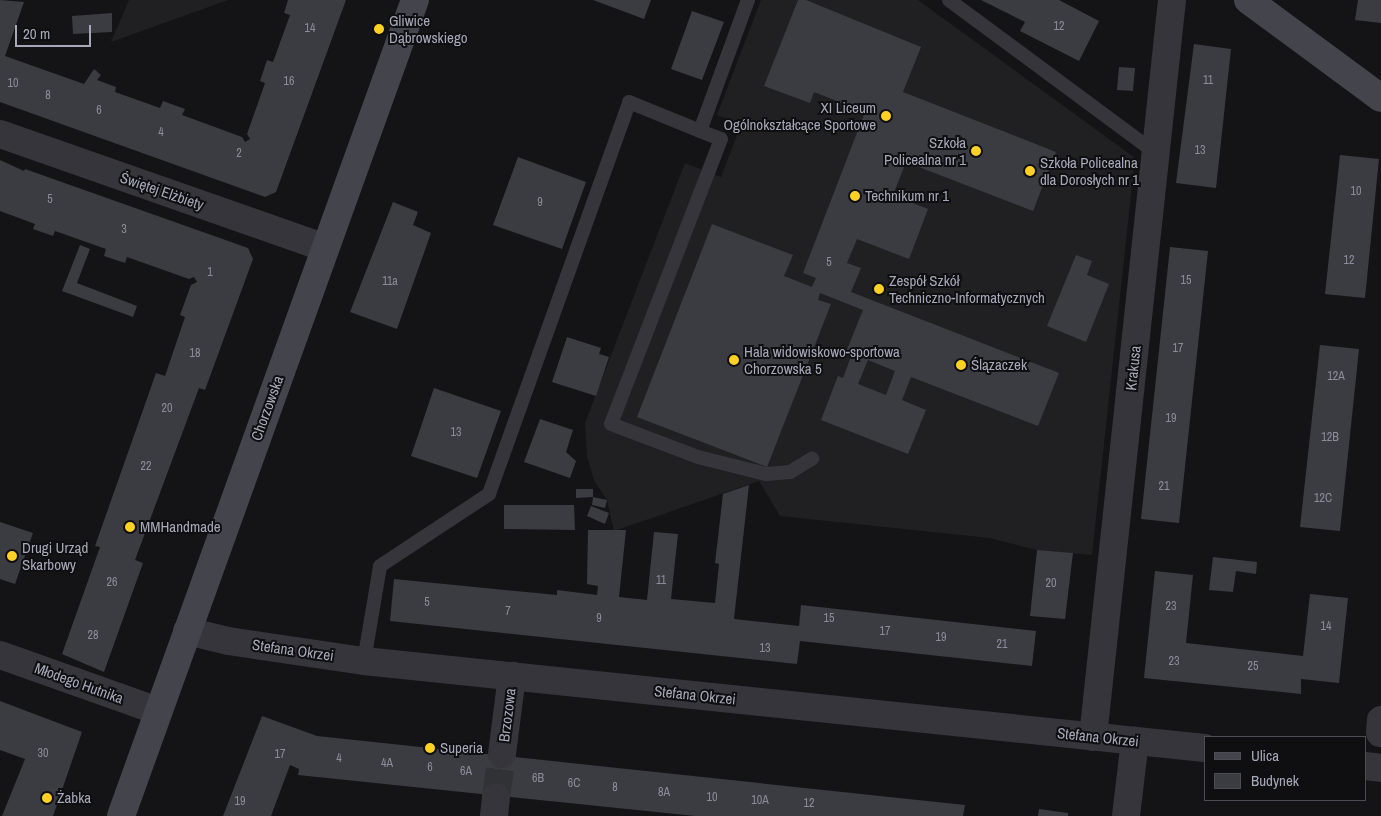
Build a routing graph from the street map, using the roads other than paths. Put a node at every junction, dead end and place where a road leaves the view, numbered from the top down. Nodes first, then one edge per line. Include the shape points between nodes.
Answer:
1 (415, 0) edge
2 (748, 0) edge
3 (949, 0) edge
4 (1172, 0) edge
5 (1248, 0) edge
6 (1381, 98) edge
7 (700, 131) junction
8 (0, 134) edge
9 (1156, 153) junction
10 (325, 248) junction
11 (812, 459) dead end
12 (187, 631) junction
13 (0, 655) edge
14 (364, 661) junction
15 (512, 676) junction
16 (158, 711) junction
17 (1093, 736) junction
18 (1135, 741) junction
19 (1204, 748) edge
20 (502, 754) tunnel mouth
21 (1366, 766) edge
22 (1381, 768) edge
23 (121, 816) edge
24 (1126, 816) edge

1 - 10 main road, Chorzowska
2 - 7 lane
3 - 9 lane
4 - 9 street, Krakusa
5 - 6 main road
7 - 11 lane via 721,139 611,424 698,457 766,474 790,472
7 - 14 lane via 629,102 489,494 380,566
8 - 10 street, Świętej Elżbiety
9 - 17 street, Krakusa
10 - 12 main road, Chorzowska
12 - 14 street, Stefana Okrzei via 228,641
12 - 16 main road, Chorzowska
13 - 16 street, Młodego Hutnika
14 - 15 street, Stefana Okrzei
15 - 17 street, Stefana Okrzei
15 - 20 street, Brzozowa
16 - 23 main road, Chorzowska
17 - 18 street, Stefana Okrzei
18 - 19 street, Stefana Okrzei
18 - 24 street
21 - 22 street

